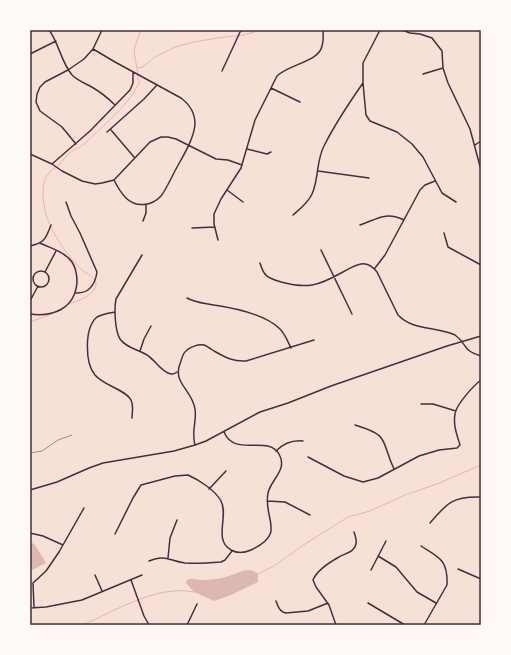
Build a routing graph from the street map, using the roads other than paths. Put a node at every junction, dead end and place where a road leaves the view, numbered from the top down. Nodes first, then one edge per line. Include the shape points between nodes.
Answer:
1 (49, 30) edge
2 (102, 30) edge
3 (241, 30) edge
4 (323, 30) edge
5 (380, 30) edge
6 (402, 30) edge
7 (56, 41) junction
8 (93, 49) junction
9 (30, 54) edge
10 (443, 68) junction
11 (68, 70) junction
12 (222, 71) dead end
13 (133, 72) junction
14 (423, 74) dead end
15 (363, 83) junction
16 (157, 85) junction
17 (271, 88) junction
18 (300, 102) dead end
19 (115, 106) junction
20 (111, 130) junction
21 (107, 132) dead end
22 (481, 141) edge
23 (76, 144) junction
24 (188, 145) junction
25 (475, 145) junction
26 (247, 149) junction
27 (272, 152) dead end
28 (30, 154) edge
29 (135, 157) junction
30 (52, 164) junction
31 (242, 165) junction
32 (481, 170) edge
33 (318, 171) junction
34 (369, 178) dead end
35 (114, 180) junction
36 (435, 181) junction
37 (227, 190) junction
38 (66, 202) dead end
39 (243, 202) dead end
40 (456, 202) dead end
41 (146, 205) junction
42 (293, 215) dead end
43 (143, 221) dead end
44 (404, 221) junction
45 (360, 224) dead end
46 (52, 225) dead end
47 (215, 227) junction
48 (192, 228) dead end
49 (444, 233) dead end
50 (218, 240) dead end
51 (40, 243) junction
52 (30, 246) edge
53 (321, 250) dead end
54 (56, 251) junction
55 (142, 255) dead end
56 (260, 263) dead end
57 (481, 265) edge
58 (374, 268) junction
59 (45, 272) junction
60 (334, 277) junction
61 (38, 286) junction
62 (75, 293) junction
63 (187, 298) dead end
64 (30, 301) edge
65 (115, 312) junction
66 (30, 314) edge
67 (352, 314) dead end
68 (151, 326) dead end
69 (481, 336) edge
70 (314, 340) dead end
71 (462, 342) junction
72 (291, 348) junction
73 (140, 351) junction
74 (481, 356) edge
75 (177, 372) junction
76 (481, 380) edge
77 (421, 404) dead end
78 (456, 411) junction
79 (132, 418) dead end
80 (355, 425) dead end
81 (224, 432) junction
82 (72, 435) dead end
83 (303, 441) dead end
84 (195, 445) junction
85 (276, 451) junction
86 (30, 453) edge
87 (308, 457) dead end
88 (394, 469) junction
89 (226, 471) dead end
90 (209, 489) junction
91 (30, 490) edge
92 (481, 496) edge
93 (267, 500) junction
94 (84, 508) dead end
95 (310, 515) dead end
96 (177, 520) dead end
97 (430, 523) dead end
98 (354, 532) dead end
99 (30, 533) edge
100 (115, 534) dead end
101 (386, 541) dead end
102 (63, 545) junction
103 (421, 546) dead end
104 (232, 551) junction
105 (378, 556) junction
106 (168, 558) junction
107 (149, 561) dead end
108 (458, 569) dead end
109 (371, 570) dead end
110 (95, 575) dead end
111 (142, 575) dead end
112 (481, 579) edge
113 (131, 580) junction
114 (102, 592) junction
115 (276, 601) dead end
116 (328, 603) junction
117 (368, 603) dead end
118 (436, 603) junction
119 (197, 604) dead end
120 (30, 608) edge
121 (34, 608) junction
122 (148, 625) edge
123 (187, 625) edge
124 (336, 625) edge
125 (405, 625) edge
126 (424, 625) edge

1 - 7 street
2 - 8 street
3 - 12 street
4 - 17 street via 322,46 316,56 281,72
5 - 15 street via 363,63
6 - 10 street via 432,38 442,51
7 - 9 street
7 - 11 street
8 - 11 street
8 - 13 street
10 - 14 street
10 - 25 street
11 - 19 street via 75,78 96,90
11 - 23 street via 42,84 36,102 40,111 60,125
13 - 16 street
13 - 19 street via 131,88
15 - 33 street via 323,147
15 - 36 street via 368,118 375,124 397,132 412,144 423,157
16 - 20 street
16 - 24 street via 181,98 190,107 195,126
17 - 18 street
17 - 26 street via 255,120
19 - 23 street
20 - 21 street
20 - 29 street
22 - 25 street
23 - 30 street
24 - 29 street via 172,138 160,137 150,142
24 - 31 street via 216,159
24 - 41 street via 161,195
25 - 32 street
26 - 27 street via 267,154
26 - 31 street
28 - 30 street
29 - 35 street
30 - 35 street via 87,182 99,184
31 - 37 street
33 - 34 street
33 - 42 street via 312,194
35 - 41 street via 128,200
36 - 40 street via 442,194
36 - 44 street via 420,190
37 - 39 street
37 - 47 street via 214,214
38 - 62 street via 97,272 90,289 83,294
41 - 43 street
44 - 45 street via 390,215
44 - 58 street via 385,255
46 - 51 street
47 - 48 street
47 - 50 street
49 - 57 street via 448,247
51 - 52 street
51 - 54 street
53 - 60 street
54 - 59 street
54 - 62 street via 73,263 77,275
55 - 65 street via 116,299
56 - 60 street via 269,278 291,284 319,284
58 - 60 street via 361,264
58 - 71 street via 403,320 416,326 452,333
59 - 61 street via 49,277 48,283
59 - 61 street via 39,272 34,276 34,282
60 - 67 street
61 - 64 street
62 - 66 street via 67,305 56,312
63 - 72 street via 193,302 229,308 267,320 282,330
65 - 73 street via 119,337 126,345
65 - 79 street via 97,318 91,325 88,358 91,370 101,382 126,395 130,400
68 - 73 street
69 - 71 street
70 - 72 street
71 - 74 street via 472,353
71 - 81 street via 260,412
72 - 75 street via 239,362 227,359 204,345 198,345 184,353
73 - 75 street via 168,373
75 - 84 street via 195,407
76 - 78 street via 463,399
77 - 78 street via 433,404
78 - 88 street via 454,424 459,447 419,456
80 - 88 street via 370,429 382,437
81 - 84 street
81 - 85 street via 235,444 269,447
82 - 86 lane via 58,440 42,451
83 - 85 street via 292,441
84 - 91 street via 98,465 61,481
85 - 93 street via 282,466 270,487
87 - 88 street via 344,476 363,482 378,478
89 - 90 street
90 - 100 street via 188,475 141,486
90 - 104 street via 223,505 223,540
92 - 97 street via 465,496 451,501
93 - 95 street via 284,502
93 - 104 street via 271,530 267,540 246,552
94 - 102 street
96 - 106 street via 170,538
98 - 116 street via 354,549 330,562 314,578 316,587
99 - 102 street
101 - 105 street
102 - 121 street via 46,570 33,583
103 - 118 street via 440,557 443,562 447,585
104 - 106 street via 226,560 220,562 184,563
105 - 109 street
105 - 118 street via 396,567 417,592
106 - 107 street
108 - 112 street
110 - 114 street
111 - 113 street
113 - 114 street
113 - 122 street
114 - 121 street via 70,604
115 - 116 street via 279,609 286,613 308,611
116 - 124 street
117 - 125 street
118 - 126 street
119 - 123 street
120 - 121 street

